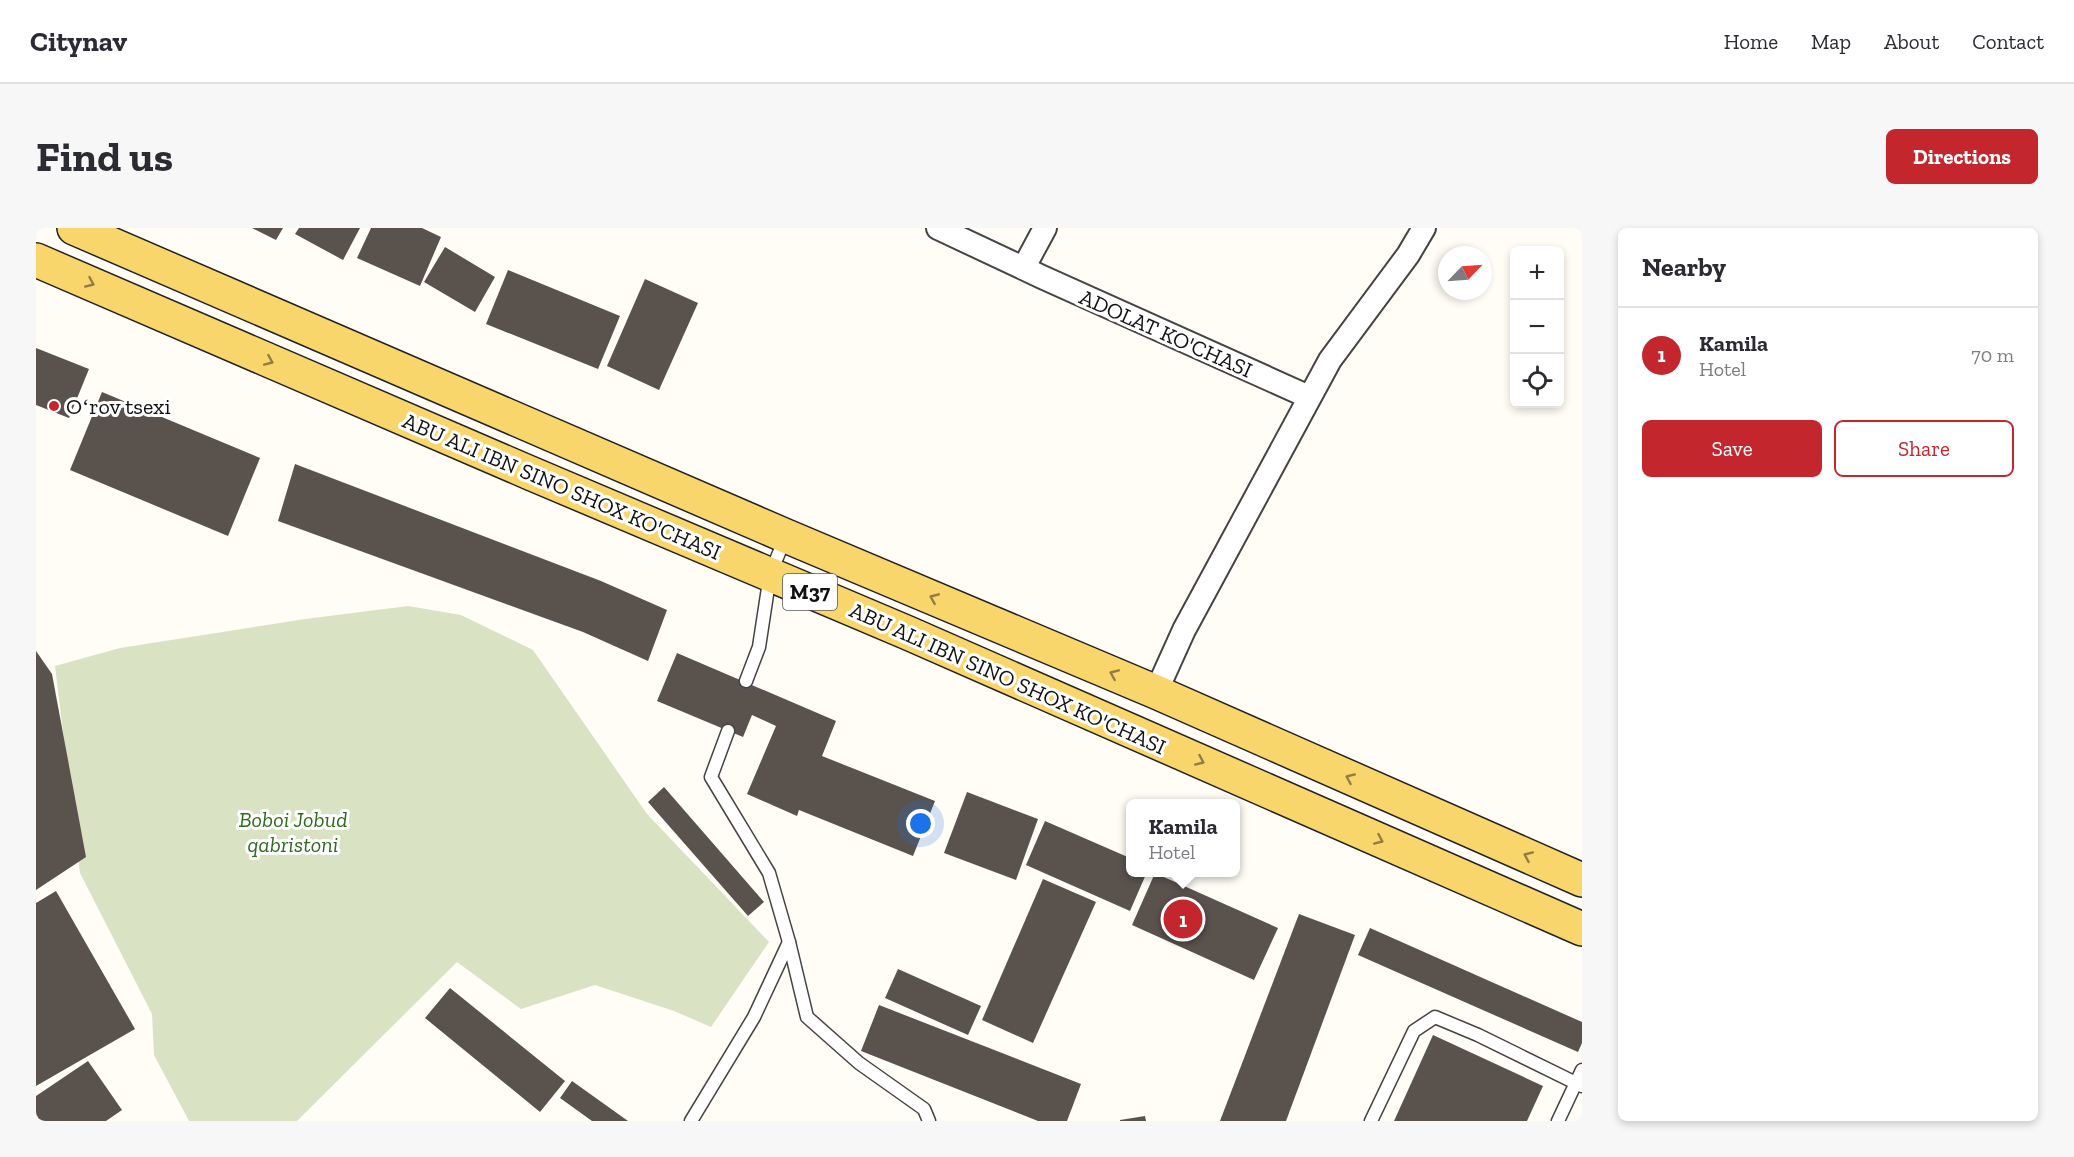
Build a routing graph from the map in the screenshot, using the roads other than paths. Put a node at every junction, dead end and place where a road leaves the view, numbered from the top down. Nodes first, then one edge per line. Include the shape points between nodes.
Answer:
1 (938, 228) edge
2 (1045, 228) edge
3 (1424, 228) edge
4 (87, 231) edge
5 (36, 260) edge
6 (1024, 267) junction
7 (1309, 397) junction
8 (786, 536) junction
9 (770, 575) junction
10 (746, 681) dead end
11 (1156, 692) junction
12 (728, 731) dead end
13 (1582, 879) edge
14 (1582, 929) edge
15 (789, 942) junction
16 (1582, 1070) edge
17 (1579, 1084) edge
18 (691, 1121) edge
19 (929, 1121) edge
20 (1371, 1121) edge
21 (1558, 1121) edge

1 - 6 street, ADOLAT KO'CHASI
2 - 6 street
3 - 7 street via 1330,360
4 - 8 main road, ABU ALI IBN SINO SHOX KO'CHASI / M37
5 -> 9 main road, ABU ALI IBN SINO SHOX KO'CHASI / M37
6 - 7 street, ADOLAT KO'CHASI
7 - 11 street via 1184,630
8 - 9 lane
11 -> 8 main road, ABU ALI IBN SINO SHOX KO'CHASI / M37
9 - 10 lane via 759,647
9 -> 14 main road, ABU ALI IBN SINO SHOX KO'CHASI / M37
13 -> 11 main road, ABU ALI IBN SINO SHOX KO'CHASI / M37
12 - 15 lane via 711,777 769,873
15 - 18 lane via 754,1017
15 - 19 lane via 807,1017 859,1063 924,1109
16 - 17 lane
17 - 20 lane via 1435,1017 1414,1031
17 - 21 lane

